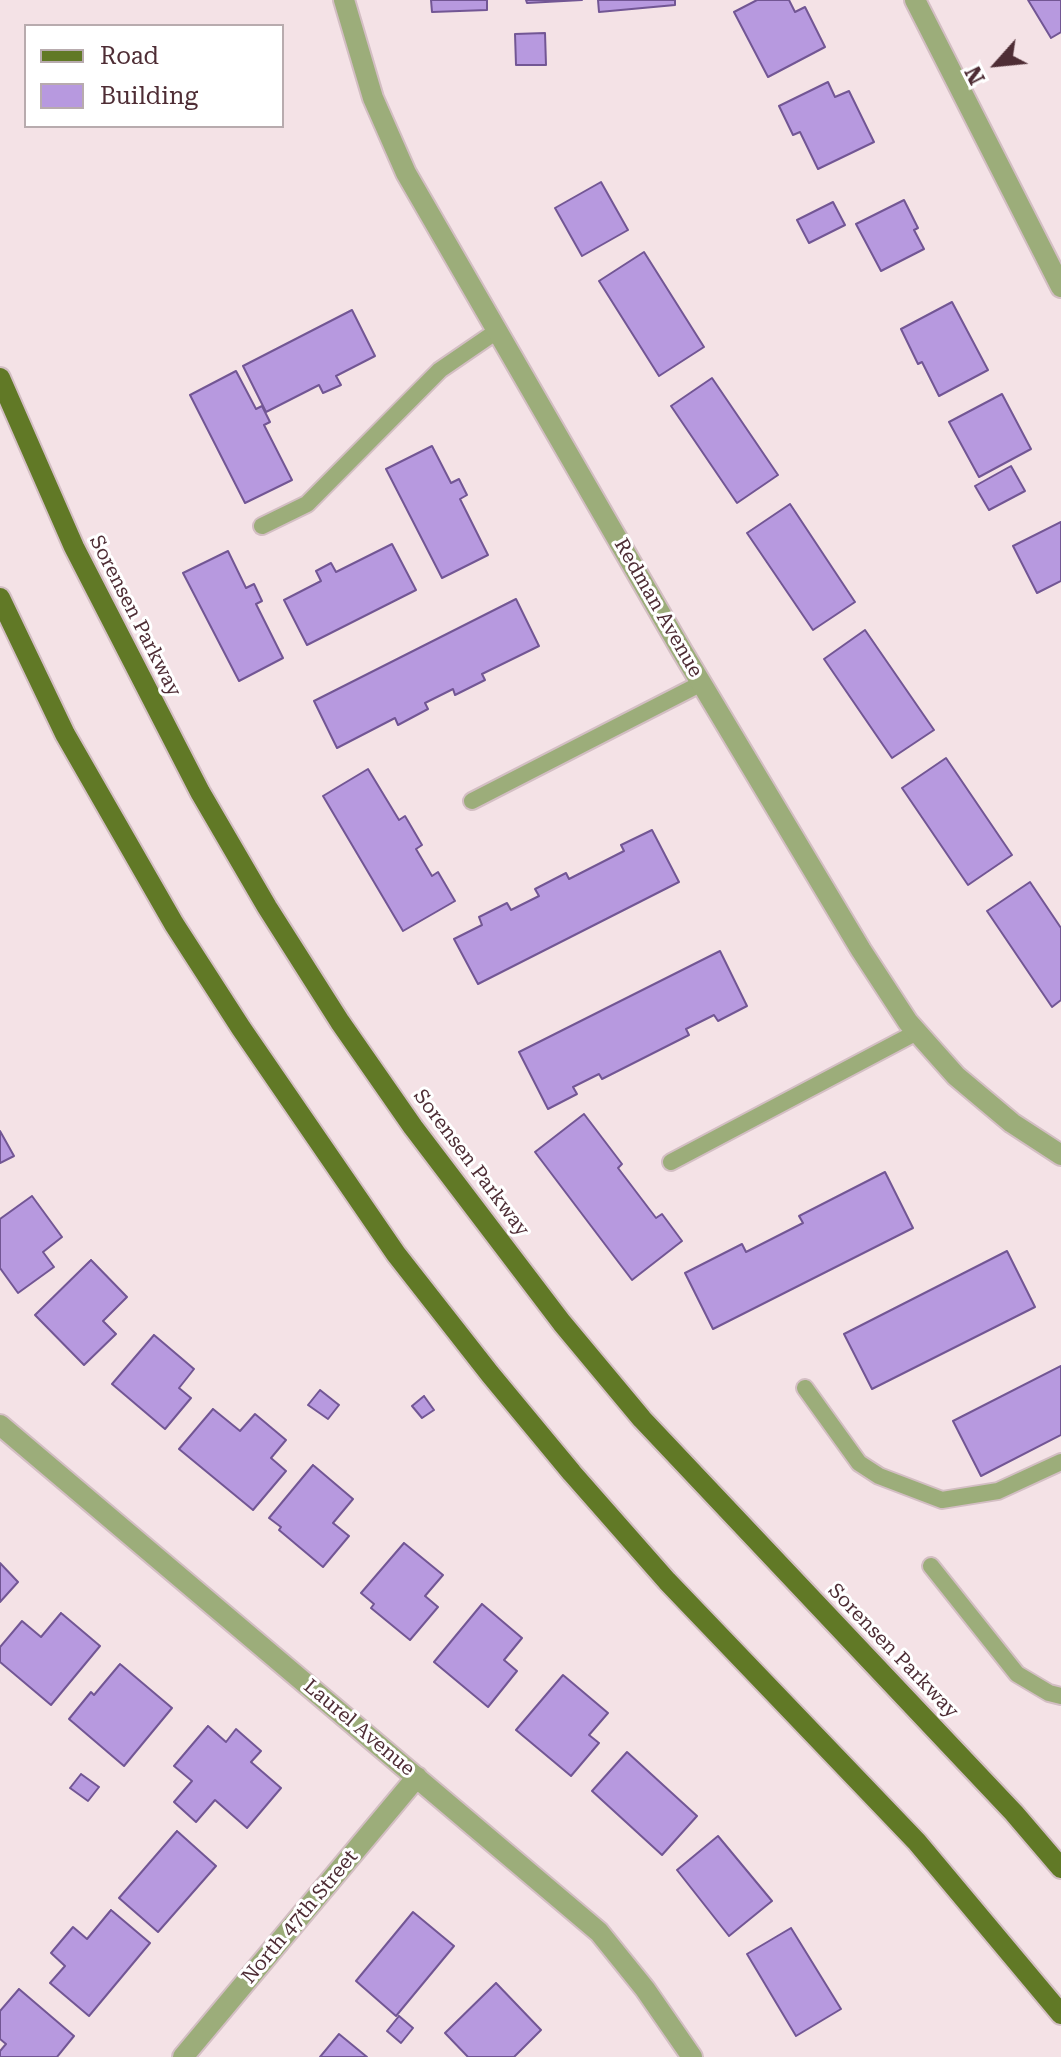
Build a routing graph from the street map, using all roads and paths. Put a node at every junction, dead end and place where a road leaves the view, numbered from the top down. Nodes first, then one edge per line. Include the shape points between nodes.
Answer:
1 (344, 0) edge
2 (915, 0) edge
3 (1061, 287) edge
4 (497, 331) junction
5 (0, 378) edge
6 (262, 526) dead end
7 (0, 598) edge
8 (702, 683) junction
9 (472, 801) dead end
10 (917, 1032) junction
11 (1061, 1155) edge
12 (671, 1162) dead end
13 (805, 1388) dead end
14 (0, 1425) edge
15 (1061, 1462) edge
16 (931, 1566) dead end
17 (1061, 1696) edge
18 (417, 1777) junction
19 (1061, 1868) edge
20 (1061, 2014) edge
21 (183, 2057) edge
22 (692, 2057) edge

1 - 4 street, Redman Avenue via 373,98 406,173
2 - 3 street
4 - 6 lane via 440,370 307,504
4 - 8 street, Redman Avenue
5 - 19 main road, Sorensen Parkway via 74,547 200,792 332,1010 413,1127 642,1419
7 - 20 main road via 65,734 174,924 396,1254 583,1485 667,1581 917,1842
8 - 9 lane
8 - 10 street, Redman Avenue via 861,950
10 - 11 street, Redman Avenue via 956,1076
10 - 12 lane
13 - 15 lane via 859,1463 942,1500 998,1491
14 - 18 street, Laurel Avenue
16 - 17 lane via 1017,1674
18 - 21 street, North 47th Street
18 - 22 street, Laurel Avenue via 599,1932

